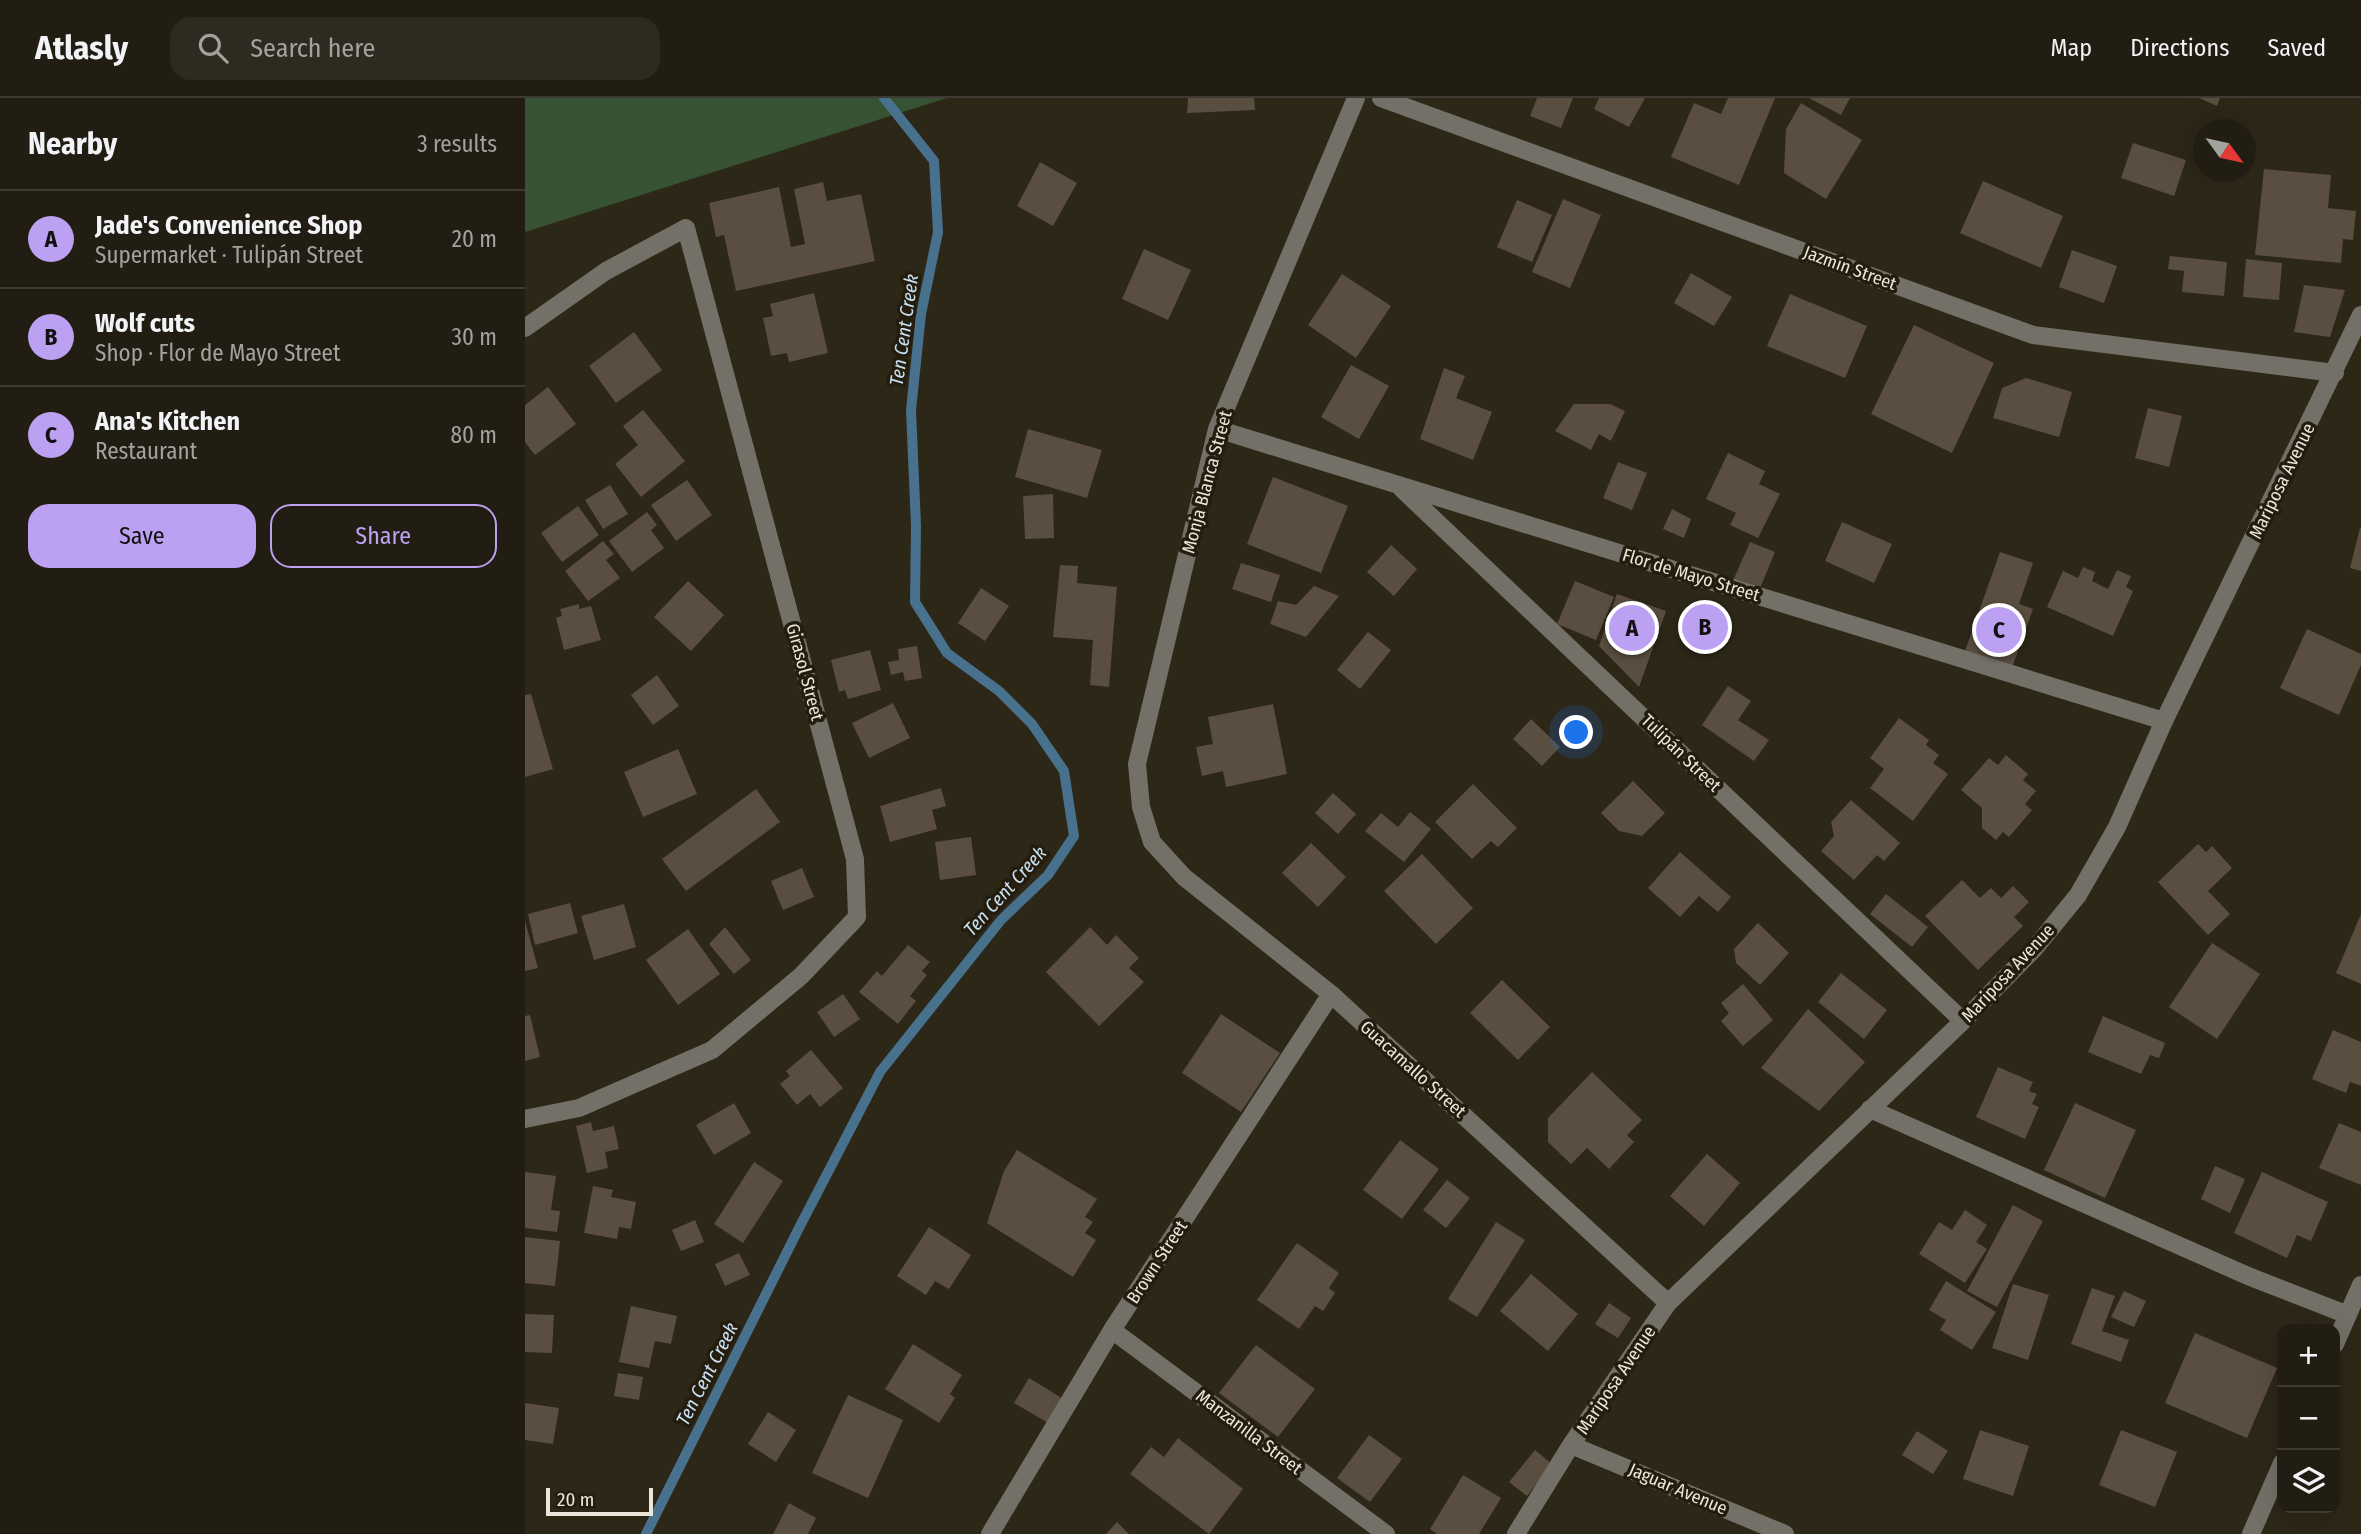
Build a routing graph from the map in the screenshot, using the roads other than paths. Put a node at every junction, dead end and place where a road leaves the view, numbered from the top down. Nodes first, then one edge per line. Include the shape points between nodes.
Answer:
1 (1356, 98) edge
2 (1381, 98) edge
3 (2361, 315) edge
4 (525, 328) edge
5 (2335, 373) junction
6 (1217, 429) junction
7 (1398, 485) junction
8 (2164, 721) junction
9 (1152, 842) joint
10 (1331, 994) junction
11 (1963, 1021) junction
12 (1870, 1109) junction
13 (525, 1119) edge
14 (2361, 1285) edge
15 (1668, 1303) junction
16 (2348, 1315) junction
17 (1112, 1330) junction
18 (2340, 1333) edge
19 (1571, 1445) junction
20 (2277, 1474) edge
21 (990, 1534) edge
22 (1386, 1534) edge
23 (1516, 1534) edge
24 (1785, 1534) edge
25 (2251, 1534) edge

1 - 6 street, Monja Blanca Street
2 - 5 street, Jazmín Street via 2033,335
3 - 5 street, Mariposa Avenue
4 - 13 street, Girasol Street via 606,271 686,229 855,859 857,917 801,976 712,1050 579,1108
5 - 8 street, Mariposa Avenue
6 - 7 street, Flor de Mayo Street
6 - 9 street, Monja Blanca Street via 1137,764 1141,807
7 - 8 street, Flor de Mayo Street
7 - 11 street, Tulipán Street
8 - 11 street, Mariposa Avenue via 2117,827 2078,895 2034,949
9 - 10 street, Guacamallo Street via 1184,877
10 - 15 street, Guacamallo Street
10 - 17 street, Brown Street
11 - 12 street, Mariposa Avenue
12 - 15 street, Mariposa Avenue
12 - 16 street via 2248,1276
14 - 16 street
15 - 19 street, Mariposa Avenue
16 - 18 street
17 - 21 street, Brown Street
17 - 22 street, Manzanilla Street
19 - 23 street, Mariposa Avenue
19 - 24 street, Jaguar Avenue
20 - 25 street

